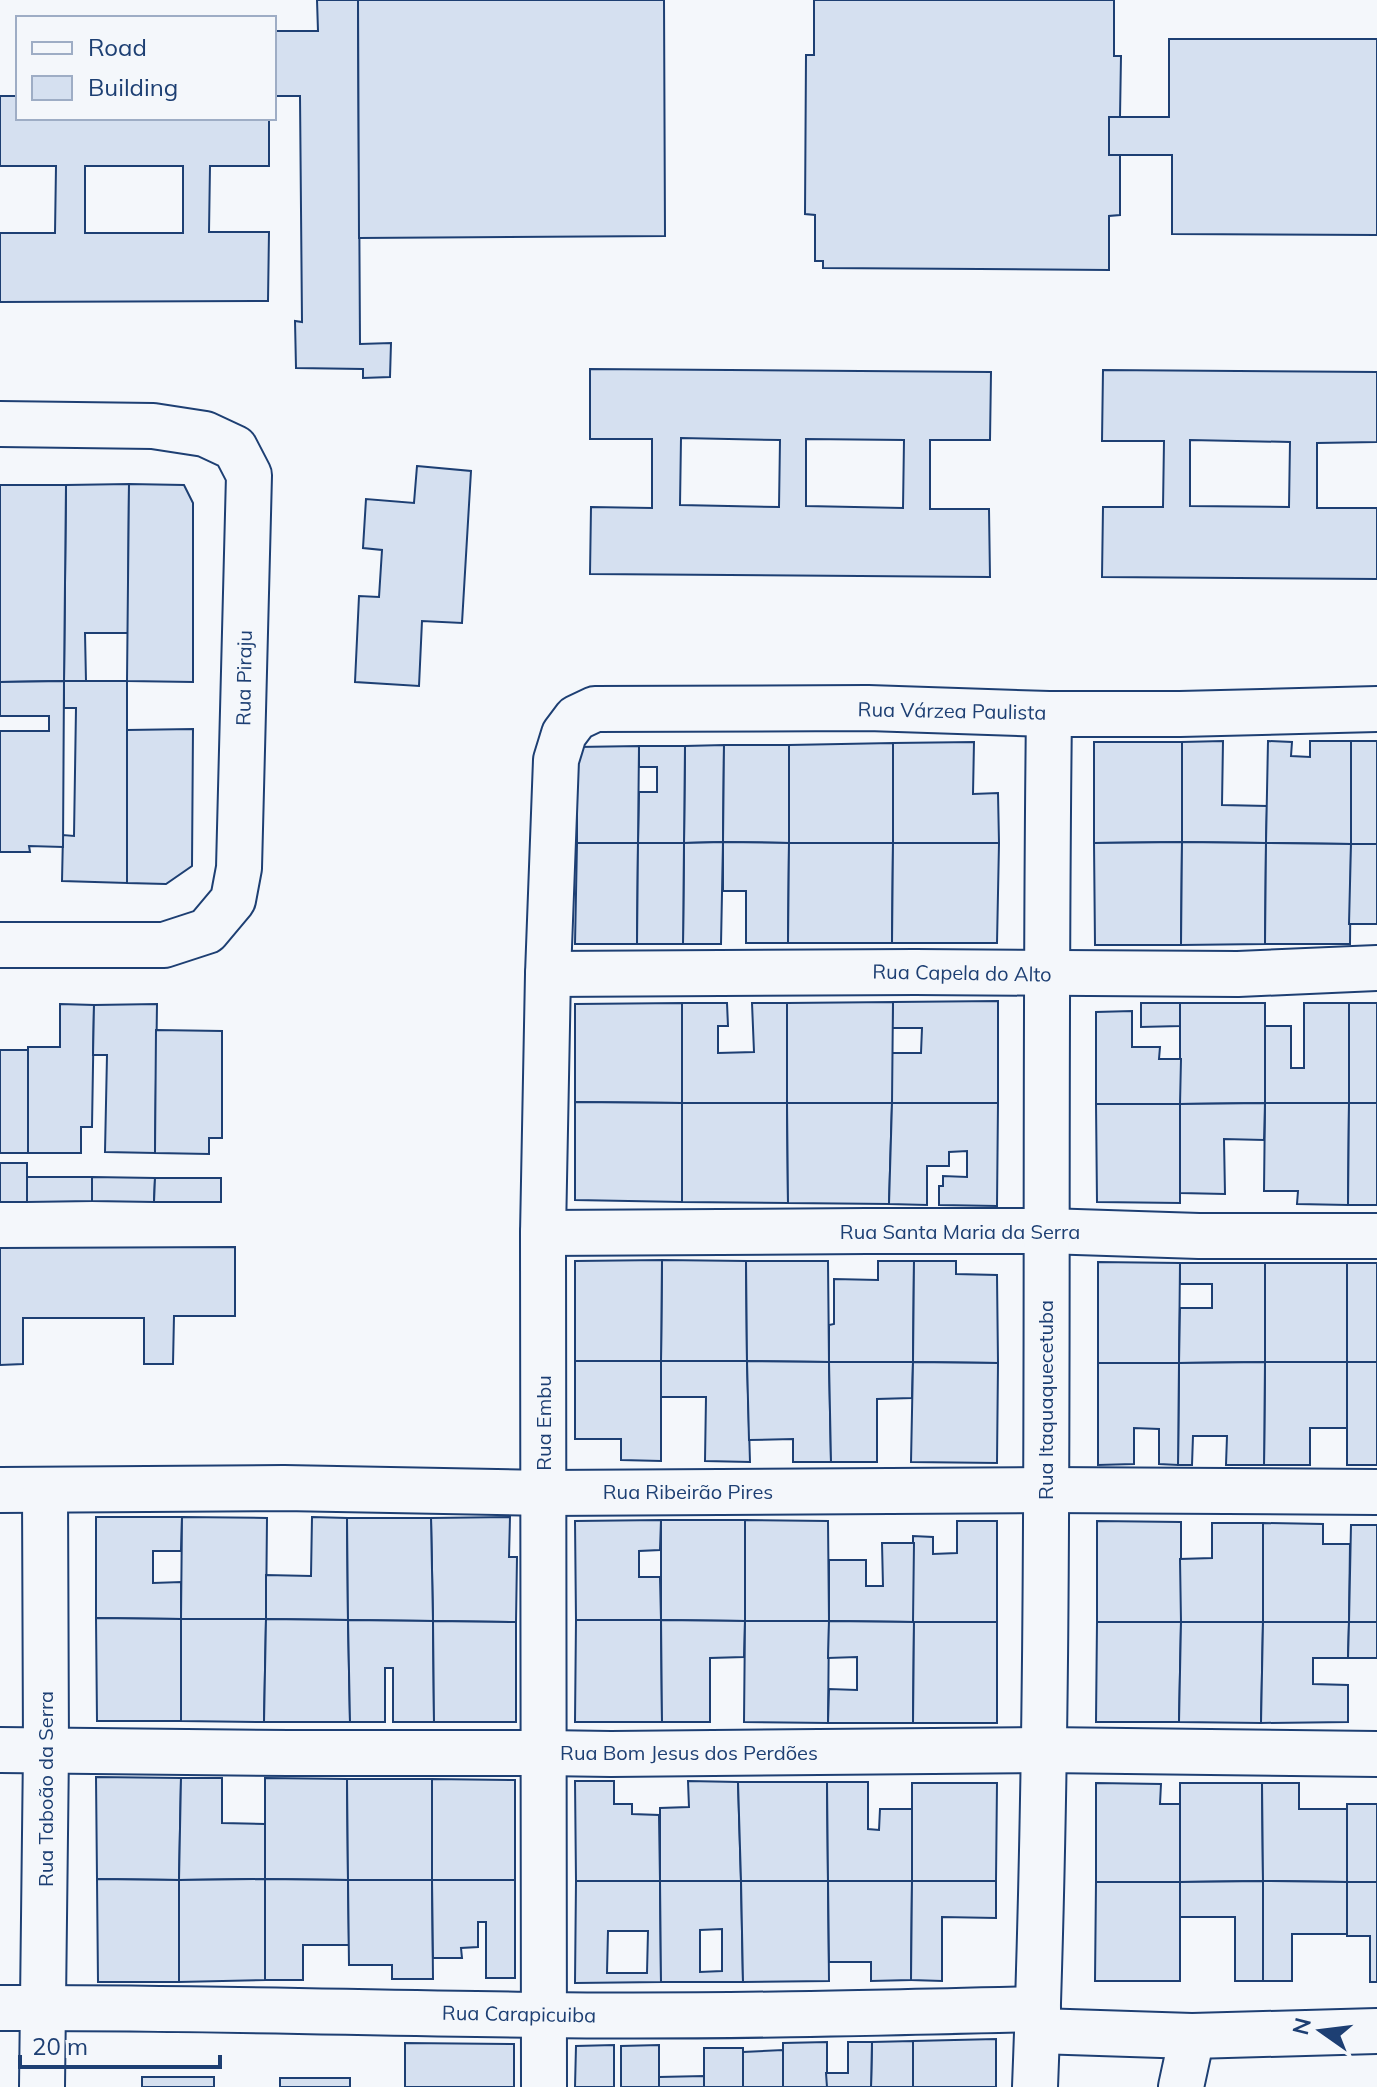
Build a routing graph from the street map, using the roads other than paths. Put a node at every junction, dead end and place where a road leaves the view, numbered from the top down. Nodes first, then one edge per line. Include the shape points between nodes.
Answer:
1 (0, 424) edge
2 (1377, 709) edge
3 (1049, 714) junction
4 (556, 760) joint
5 (0, 945) edge
6 (1377, 968) edge
7 (548, 974) junction
8 (1046, 974) junction
9 (1046, 1231) junction
10 (543, 1233) junction
11 (1377, 1236) edge
12 (0, 1490) edge
13 (1046, 1490) junction
14 (45, 1491) junction
15 (1377, 1492) edge
16 (545, 1493) junction
17 (0, 1750) edge
18 (46, 1750) junction
19 (1044, 1750) junction
20 (544, 1753) junction
21 (1377, 1754) edge
22 (0, 2008) edge
23 (45, 2008) junction
24 (544, 2015) junction
25 (1038, 2020) junction
26 (1377, 2031) edge
27 (1192, 2036) junction
28 (42, 2087) edge
29 (544, 2087) edge
30 (1035, 2087) edge
31 (1181, 2087) edge

1 - 5 street, Rua Piraju via 153,426 205,434 235,448 249,475 239,868 233,900 207,931 164,945
2 - 3 street, Rua Várzea Paulista
3 - 4 street, Rua Várzea Paulista via 868,708 595,709 576,718
3 - 8 street, Rua Itaquaquecetuba
4 - 7 street, Rua Embu
6 - 8 street, Rua Capela do Alto
7 - 8 street, Rua Capela do Alto
7 - 10 street, Rua Embu
8 - 9 street, Rua Itaquaquecetuba
9 - 10 street, Rua Santa Maria da Serra
9 - 11 street, Rua Santa Maria da Serra
9 - 13 street, Rua Itaquaquecetuba
10 - 16 street, Rua Embu
12 - 14 street, Rua Ribeirão Pires
13 - 15 street, Rua Ribeirão Pires
13 - 16 street, Rua Ribeirão Pires
13 - 19 street, Rua Itaquaquecetuba
14 - 16 street, Rua Ribeirão Pires
14 - 18 street, Rua Taboão da Serra
16 - 20 street, Rua Embu
17 - 18 street, Rua Bom Jesus dos Perdões
18 - 20 street, Rua Bom Jesus dos Perdões
18 - 23 street, Rua Taboão da Serra
19 - 20 street, Rua Bom Jesus dos Perdões
19 - 21 street, Rua Bom Jesus dos Perdões
19 - 25 street, Rua Itaquaquecetuba
20 - 24 street, Rua Embu
22 - 23 street, Rua Carapicuiba
23 - 24 street, Rua Carapicuiba
23 - 28 street, Rua Taboão da Serra
24 - 25 street, Rua Carapicuiba
24 - 29 street, Rua Embu
25 - 27 street, Rua Carapicuiba
25 - 30 street, Rua Itaquaquecetuba
26 - 27 street, Rua Carapicuiba
27 - 31 street

